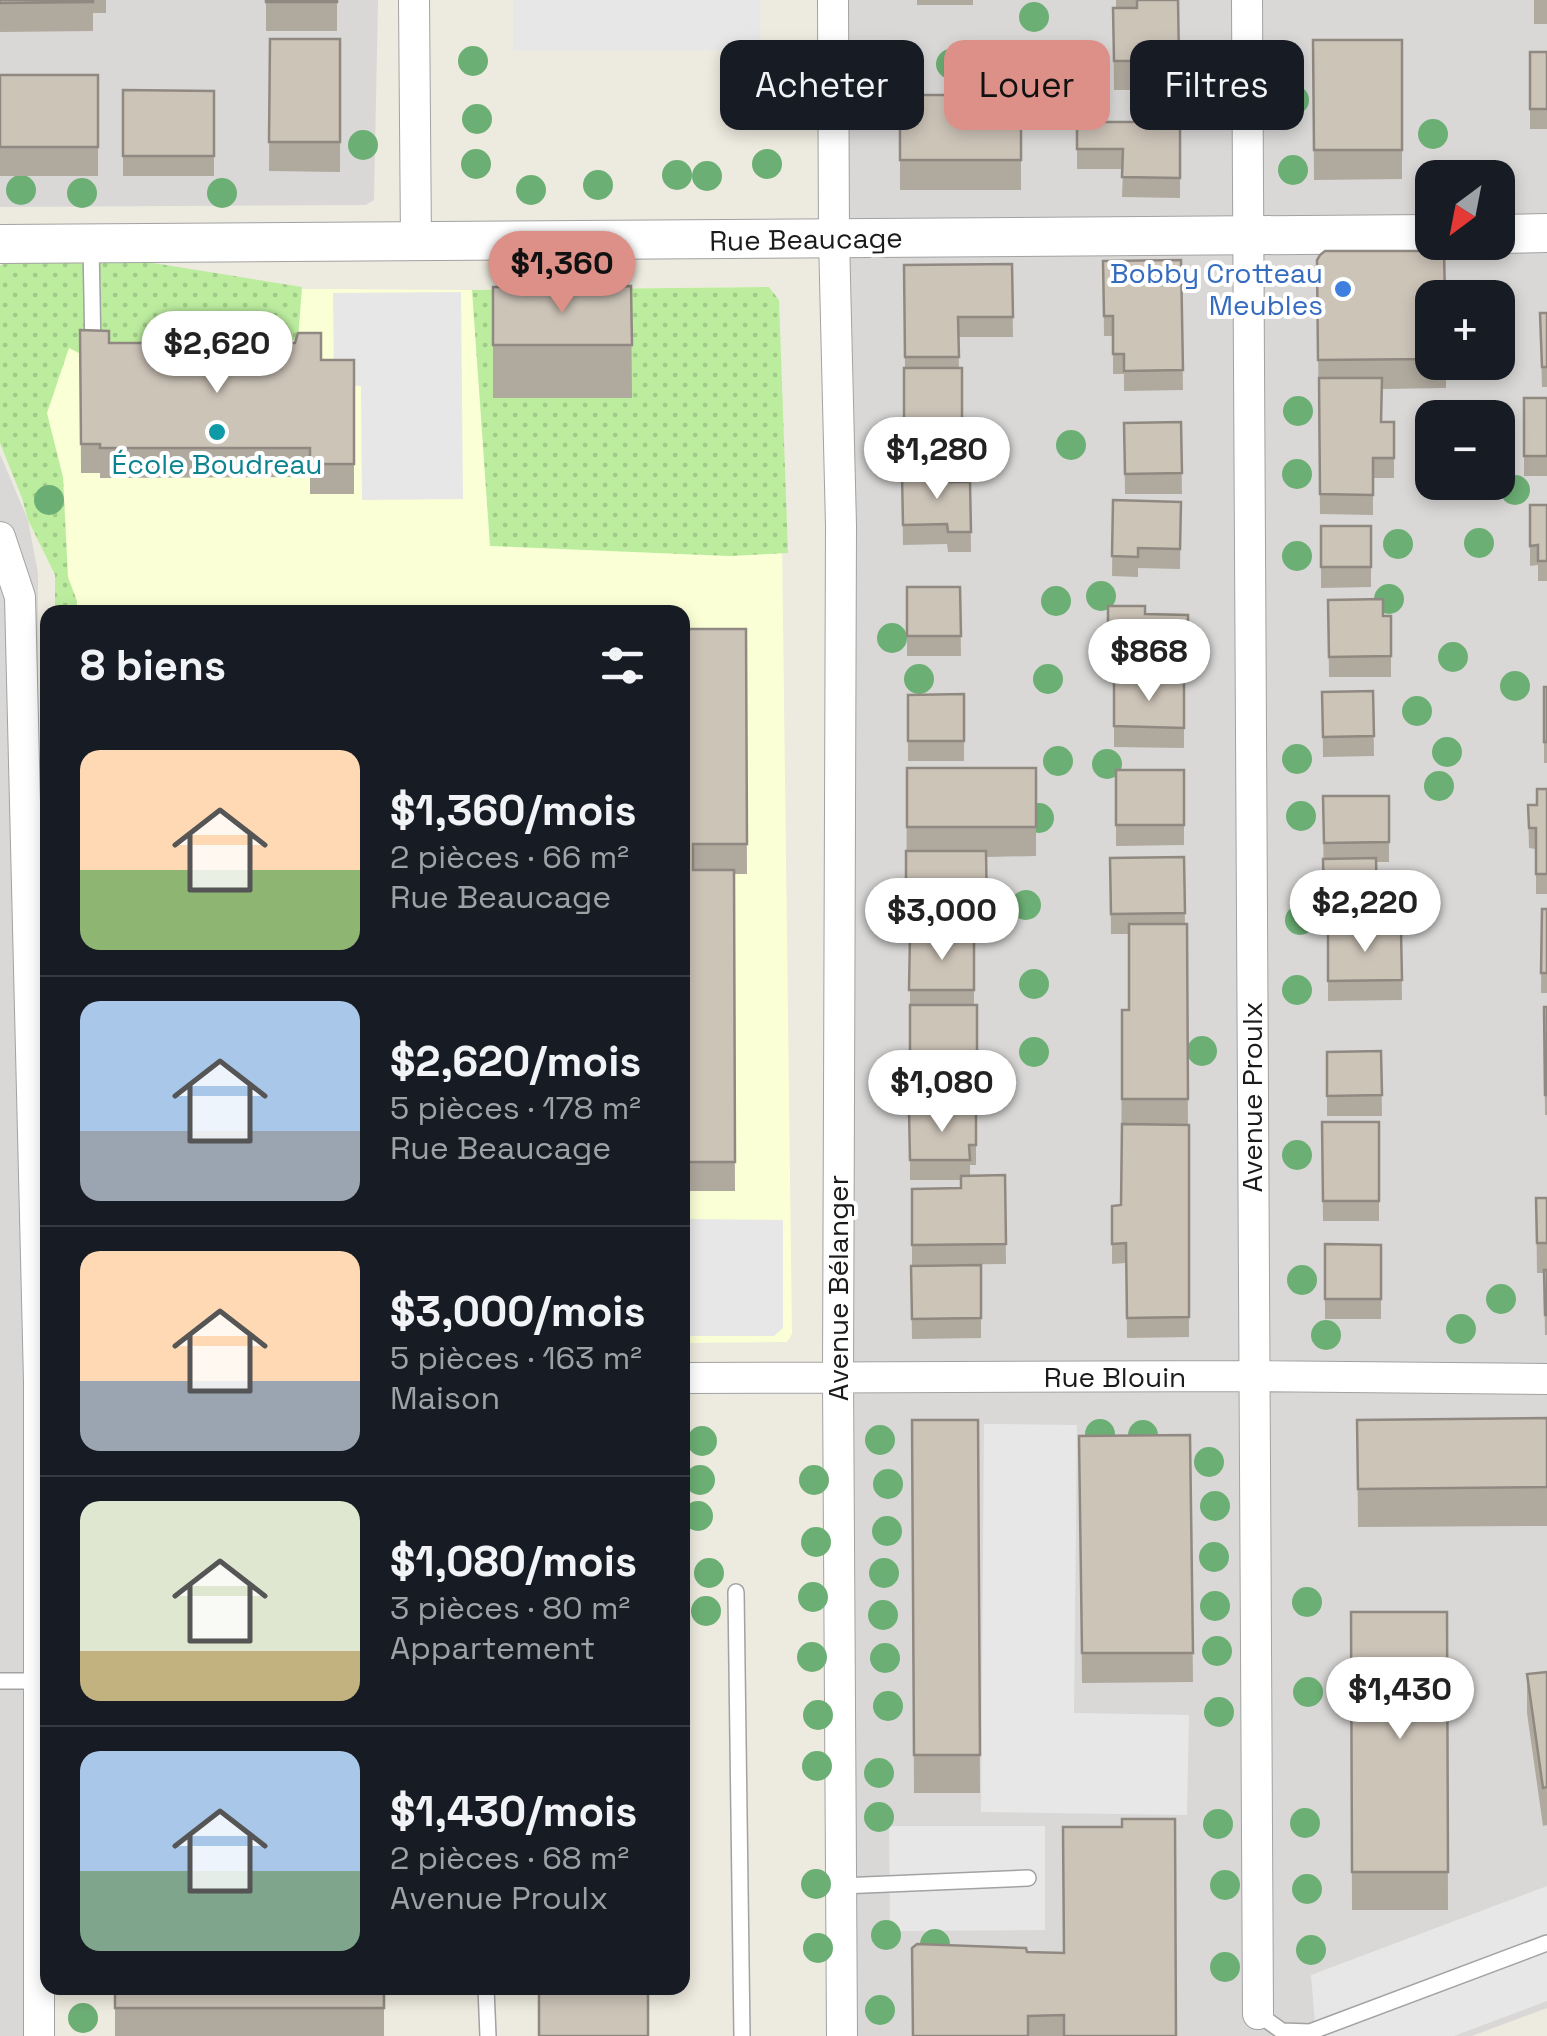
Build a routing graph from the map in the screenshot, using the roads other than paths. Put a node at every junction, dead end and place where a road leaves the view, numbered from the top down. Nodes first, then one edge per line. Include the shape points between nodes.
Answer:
1 (414, 0) edge
2 (833, 0) edge
3 (1247, 0) edge
4 (1547, 233) edge
5 (1415, 234) edge
6 (1515, 234) edge
7 (1250, 236) junction
8 (834, 238) junction
9 (91, 243) junction
10 (416, 243) junction
11 (0, 244) edge
12 (94, 360) edge
13 (0, 537) edge
14 (40, 1279) edge
15 (1253, 1376) junction
16 (690, 1378) edge
17 (838, 1378) junction
18 (1547, 1379) edge
19 (736, 1592) dead end
20 (40, 1607) edge
21 (0, 1682) edge
22 (39, 1682) junction
23 (1028, 1878) dead end
24 (841, 1886) junction
25 (1547, 1943) edge
26 (486, 1995) edge
27 (1258, 2014) joint
28 (39, 2036) edge
29 (488, 2036) edge
30 (742, 2036) edge
31 (842, 2036) edge

1 - 10 street
2 - 8 street, Avenue Bélanger
3 - 7 street, Avenue Proulx
4 - 6 street
5 - 7 street, Rue Beaucage
7 - 8 street, Rue Beaucage
7 - 15 street, Avenue Proulx
8 - 10 street, Rue Beaucage
8 - 17 street, Avenue Bélanger via 841,526
9 - 10 street, Rue Beaucage
9 - 11 street, Rue Beaucage
9 - 12 lane
13 - 14 street via 20,597
15 - 17 street, Rue Blouin
15 - 18 street, Rue Blouin
15 - 27 street, Avenue Proulx
16 - 17 street, Rue Blouin
17 - 24 street, Avenue Bélanger
19 - 30 lane
20 - 22 street
21 - 22 lane
22 - 28 street
23 - 24 lane
24 - 31 street, Avenue Bélanger
25 - 27 lane via 1310,2032 1282,2031
26 - 29 lane

